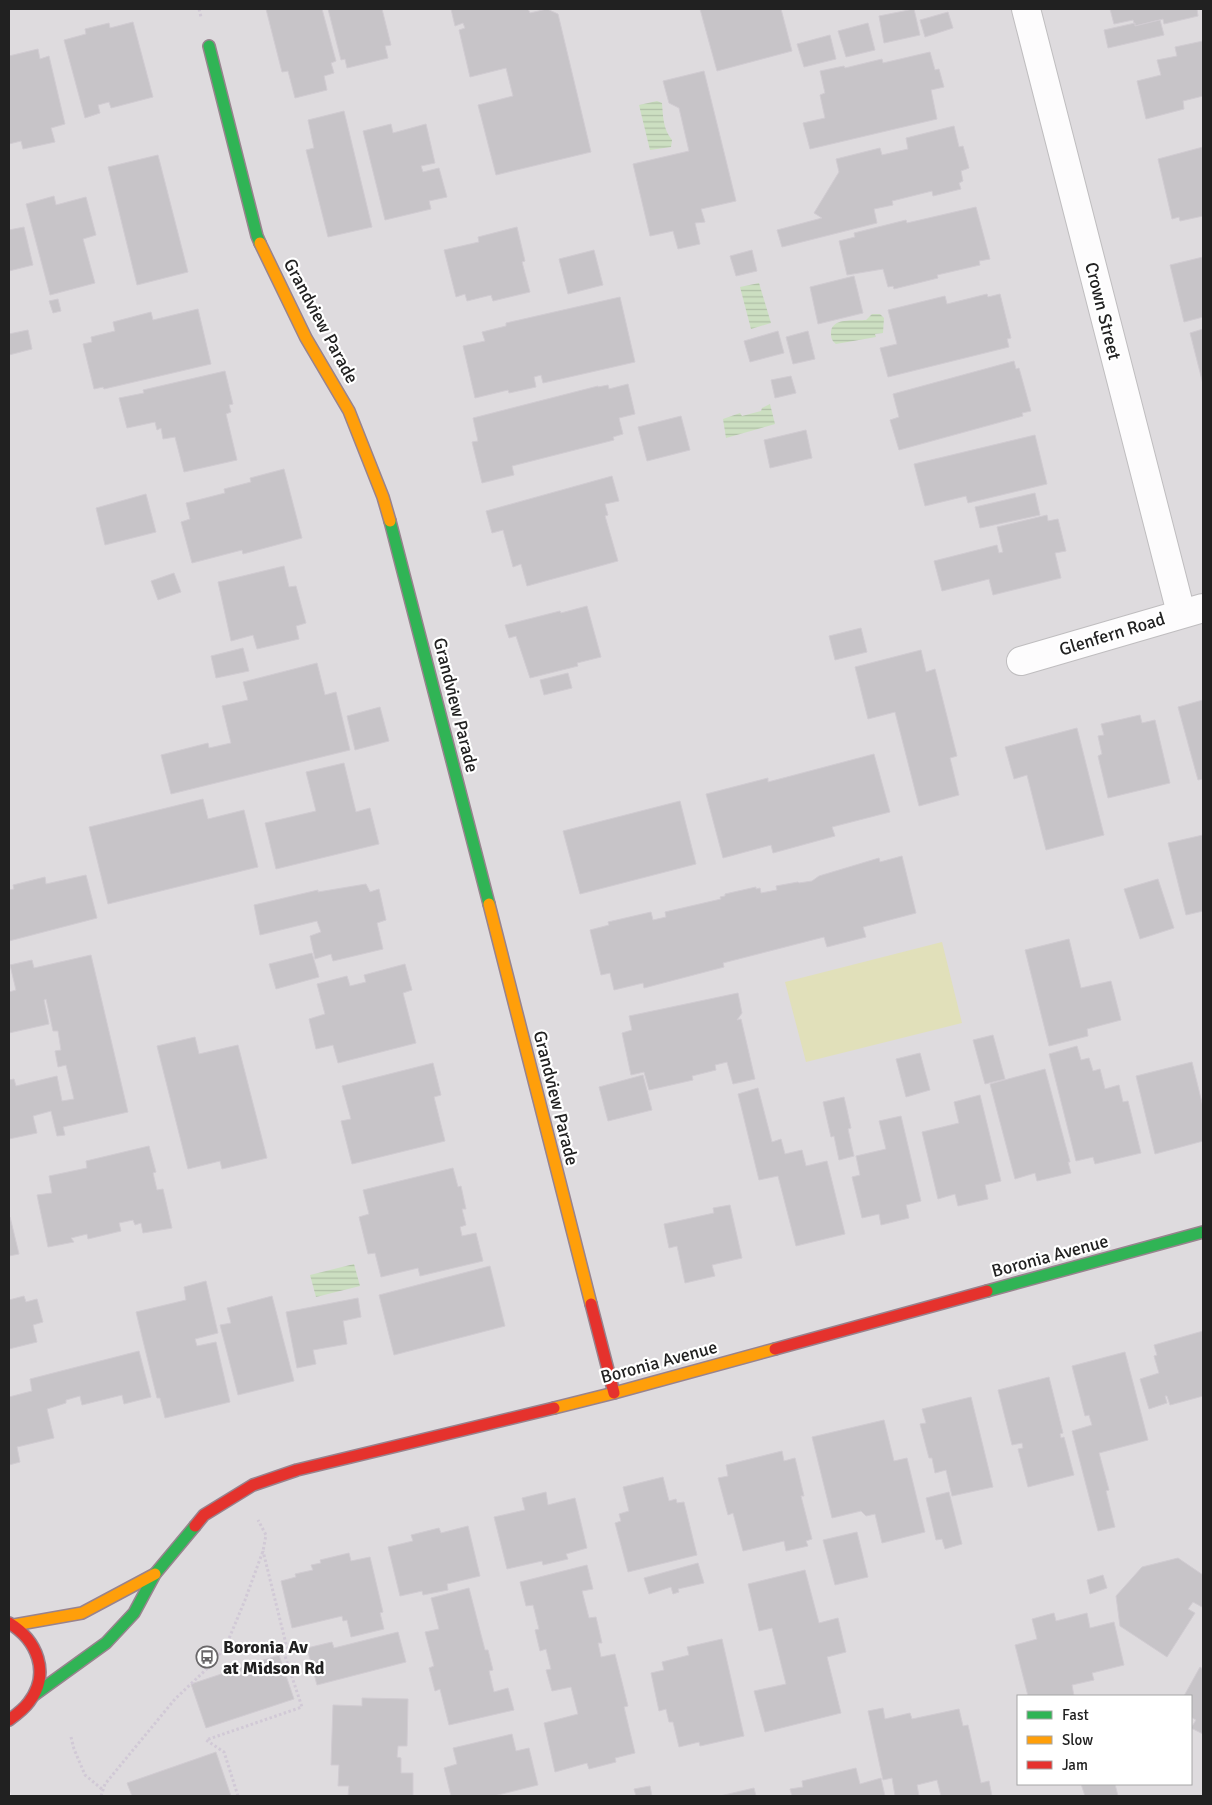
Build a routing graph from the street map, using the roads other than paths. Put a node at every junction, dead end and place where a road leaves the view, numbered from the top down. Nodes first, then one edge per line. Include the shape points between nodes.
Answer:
1 (1026, 9) edge
2 (209, 46) dead end
3 (1192, 611) edge
4 (1021, 661) dead end
5 (1203, 1232) edge
6 (614, 1393) junction
7 (155, 1574) junction
8 (11, 1624) edge
9 (34, 1695) junction
10 (9, 1720) edge

1 - 3 street, Crown Street
2 - 6 street, Grandview Parade via 257,236 306,338 349,410 383,497
3 - 4 street, Glenfern Road
5 - 6 street, Boronia Avenue
6 - 7 street, Boronia Avenue via 297,1470 253,1485 204,1515
7 - 8 street, Boronia Avenue via 82,1613
7 - 9 street, Boronia Avenue via 134,1613 106,1643
8 - 9 street via 30,1639 38,1655 39,1677
9 - 10 street, Boronia Avenue via 24,1709

